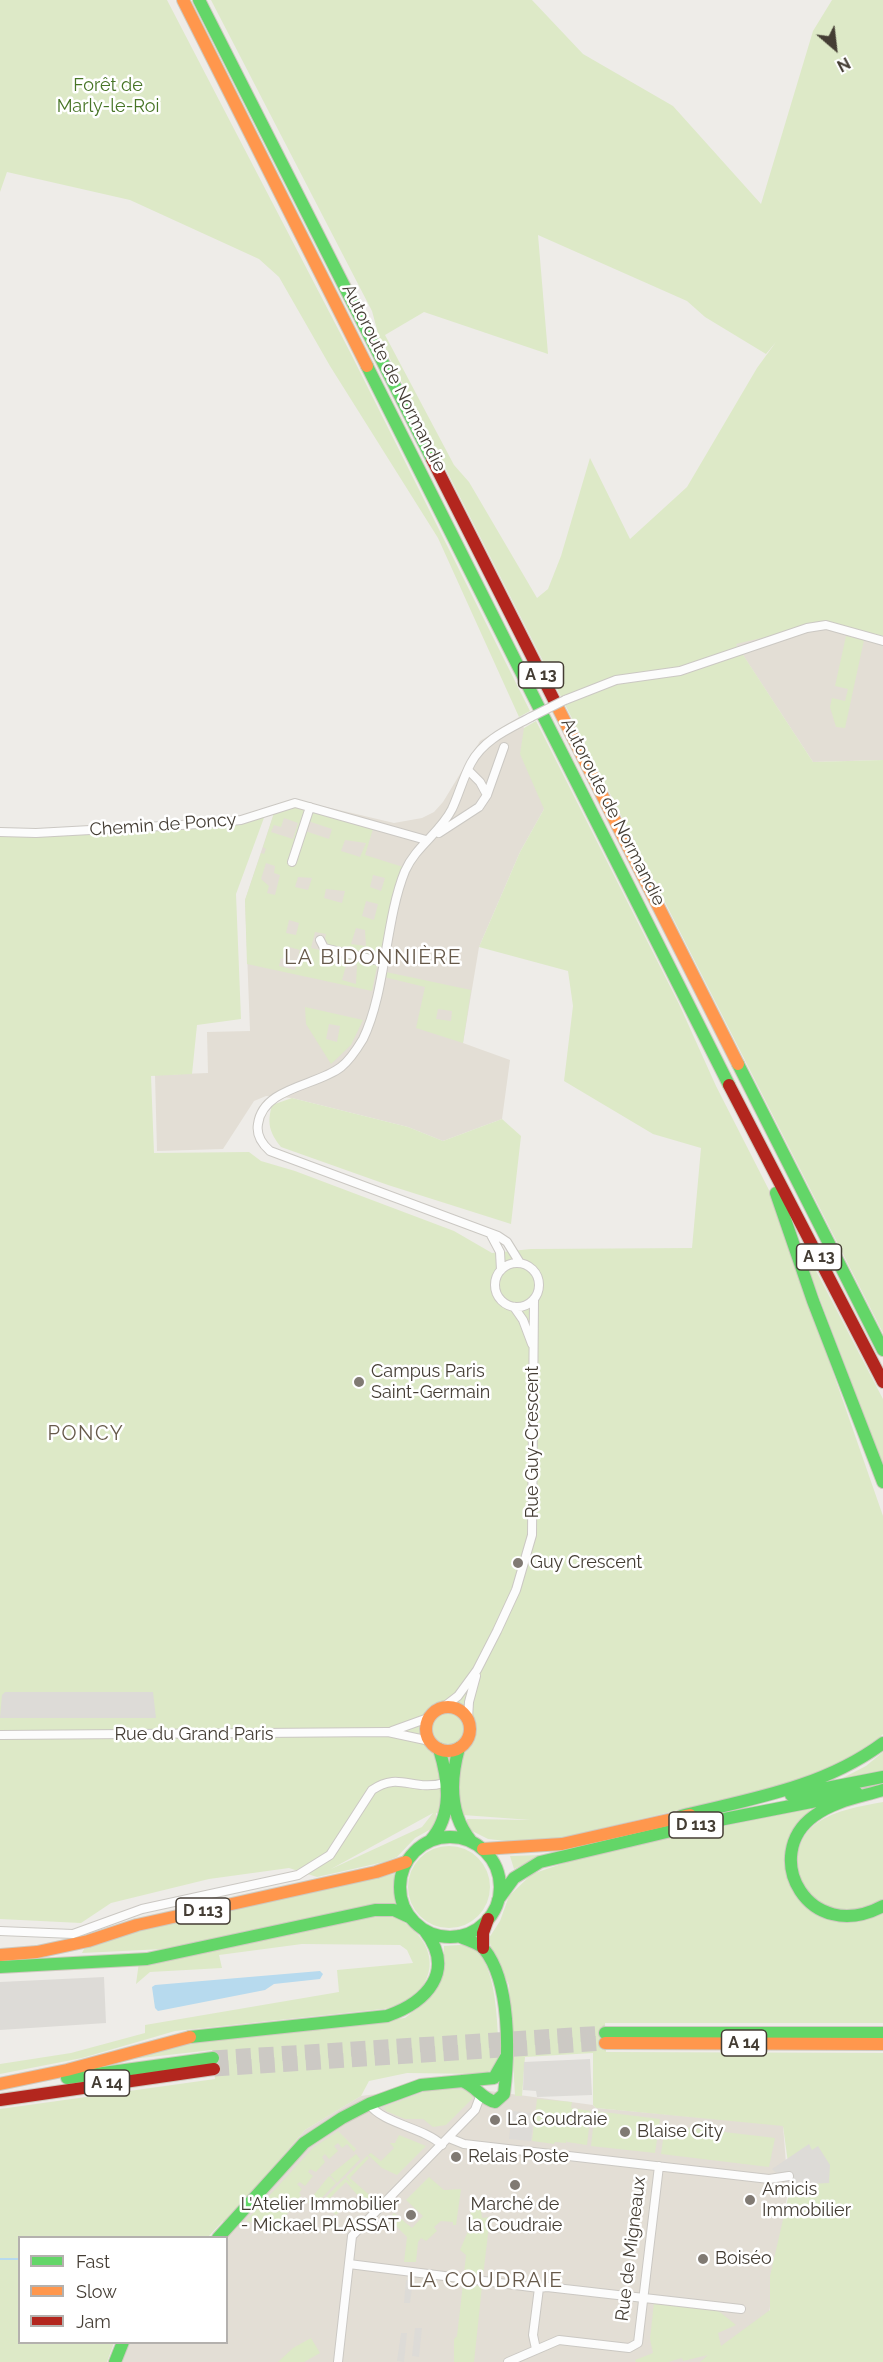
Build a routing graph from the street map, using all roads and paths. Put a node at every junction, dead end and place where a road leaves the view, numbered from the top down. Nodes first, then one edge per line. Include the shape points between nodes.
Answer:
1 (183, 0) edge
2 (199, 0) edge
3 (883, 640) edge
4 (504, 747) dead end
5 (468, 770) junction
6 (487, 795) junction
7 (310, 807) junction
8 (0, 832) edge
9 (429, 839) junction
10 (292, 862) dead end
11 (320, 940) dead end
12 (382, 962) junction
13 (753, 1132) junction
14 (491, 1235) junction
15 (520, 1263) junction
16 (501, 1270) junction
17 (534, 1299) junction
18 (513, 1307) junction
19 (533, 1347) junction
20 (883, 1350) edge
21 (883, 1382) edge
22 (883, 1482) edge
23 (477, 1670) junction
24 (445, 1706) junction
25 (428, 1718) junction
26 (468, 1719) junction
27 (388, 1732) junction
28 (0, 1735) edge
29 (883, 1743) edge
30 (434, 1745) junction
31 (459, 1748) junction
32 (883, 1777) edge
33 (444, 1783) junction
34 (883, 1789) edge
35 (681, 1816) junction
36 (430, 1841) junction
37 (471, 1841) junction
38 (483, 1849) junction
39 (406, 1862) junction
40 (498, 1900) junction
41 (883, 1905) edge
42 (409, 1917) junction
43 (488, 1919) junction
44 (0, 1930) edge
45 (425, 1931) junction
46 (459, 1936) junction
47 (483, 1948) junction
48 (0, 1954) edge
49 (0, 1967) edge
50 (883, 2033) edge
51 (883, 2044) edge
52 (506, 2057) junction
53 (489, 2079) junction
54 (461, 2081) junction
55 (0, 2084) edge
56 (505, 2088) junction
57 (0, 2089) edge
58 (484, 2096) junction
59 (0, 2100) edge
60 (369, 2104) junction
61 (445, 2141) junction
62 (659, 2166) junction
63 (789, 2176) dead end
64 (220, 2236) edge
65 (349, 2265) junction
66 (539, 2289) junction
67 (643, 2298) junction
68 (741, 2309) dead end
69 (123, 2344) edge
70 (536, 2349) junction
71 (115, 2362) edge
72 (338, 2362) edge
73 (508, 2362) edge

1 - 13 main road, Autoroute de Normandie / A 13
2 - 20 main road, Autoroute de Normandie / A 13
3 - 5 street, bridge via 826,625 680,671 616,680 531,717 482,747
4 - 6 street
5 - 6 street
5 - 9 street via 452,809
6 - 9 street via 471,814
7 - 8 street, Chemin de Poncy via 295,803 241,820 200,824
7 - 9 street, Chemin de Poncy
7 - 10 street
9 - 12 street via 405,871
11 - 12 street via 324,948
12 - 14 street, Rue Guy-Crescent via 368,1026 350,1059 334,1072 280,1095 261,1111 258,1134 270,1151
13 - 21 main road, Autoroute de Normandie / A 13
13 - 22 main road
14 - 15 street, Rue Guy-Crescent via 504,1239
14 - 16 street, Rue Guy-Crescent via 500,1252
15 - 16 street
15 - 17 street, Rue Guy-Crescent via 537,1275 539,1290
16 - 18 street, Rue Guy-Crescent via 496,1291 503,1302
17 - 18 street via 525,1306
17 - 19 street, Rue Guy-Crescent
18 - 19 street, Rue Guy-Crescent via 523,1320
19 - 23 street, Rue Guy-Crescent via 533,1528 516,1590
23 - 24 street, Rue Guy-Crescent via 458,1696
23 - 26 street, Rue Guy-Crescent
24 - 25 main road
24 - 26 main road via 457,1708
25 - 27 street, Rue du Grand Paris
25 - 30 main road via 426,1732
26 - 31 main road via 470,1734
27 - 28 street, Rue du Grand Paris
27 - 30 street, Rue du Grand Paris
29 - 35 main road via 865,1760 833,1776
30 - 31 main road via 451,1751
30 - 33 main road via 443,1760
31 - 37 main road via 454,1768 456,1816 459,1828
32 - 35 main road, D 113
33 - 36 main road via 443,1823
33 - 44 street via 424,1787 400,1782 381,1784 372,1790 330,1855 298,1875 142,1909 73,1934
34 - 40 main road, D 113 via 822,1798 575,1852 526,1869
34 - 41 main road via 836,1806 807,1822 793,1844 789,1864 794,1883 822,1912 841,1917 863,1916
35 - 38 main road, D 113 via 562,1844
36 - 37 main road via 449,1837
36 - 39 main road via 415,1850
37 - 38 main road
38 - 40 main road via 498,1873
39 - 42 main road via 399,1890
39 - 48 main road, D 113 via 137,1925 88,1941 37,1952
40 - 43 main road
42 - 45 main road
42 - 49 main road, D 113 via 394,1910 375,1910 147,1959
43 - 46 main road
43 - 47 main road
45 - 46 main road via 445,1937
45 - 55 main road via 436,1945 436,1974 425,1996 401,2012 178,2038 67,2070
46 - 47 main road
47 - 52 main road via 503,1989
50 - 51 main road, A 14 via 605,2038
52 - 53 main road
52 - 56 main road
53 - 54 main road
53 - 56 main road via 501,2080
53 - 58 main road
54 - 58 main road via 475,2086
54 - 60 main road via 421,2085
56 - 58 main road via 501,2098
57 - 59 main road, A 14 via 213,2064
58 - 61 street
60 - 61 street via 377,2113
60 - 64 main road via 304,2143
61 - 62 street
61 - 65 street via 352,2236
62 - 63 street via 769,2179
62 - 67 street, Rue de Migneaux
65 - 66 street
65 - 72 street
66 - 67 street
66 - 70 street via 533,2335
67 - 68 street
67 - 70 street, Rue de Migneaux via 638,2343 634,2346 559,2340
69 - 71 main road
70 - 73 street, Rue de Migneaux

